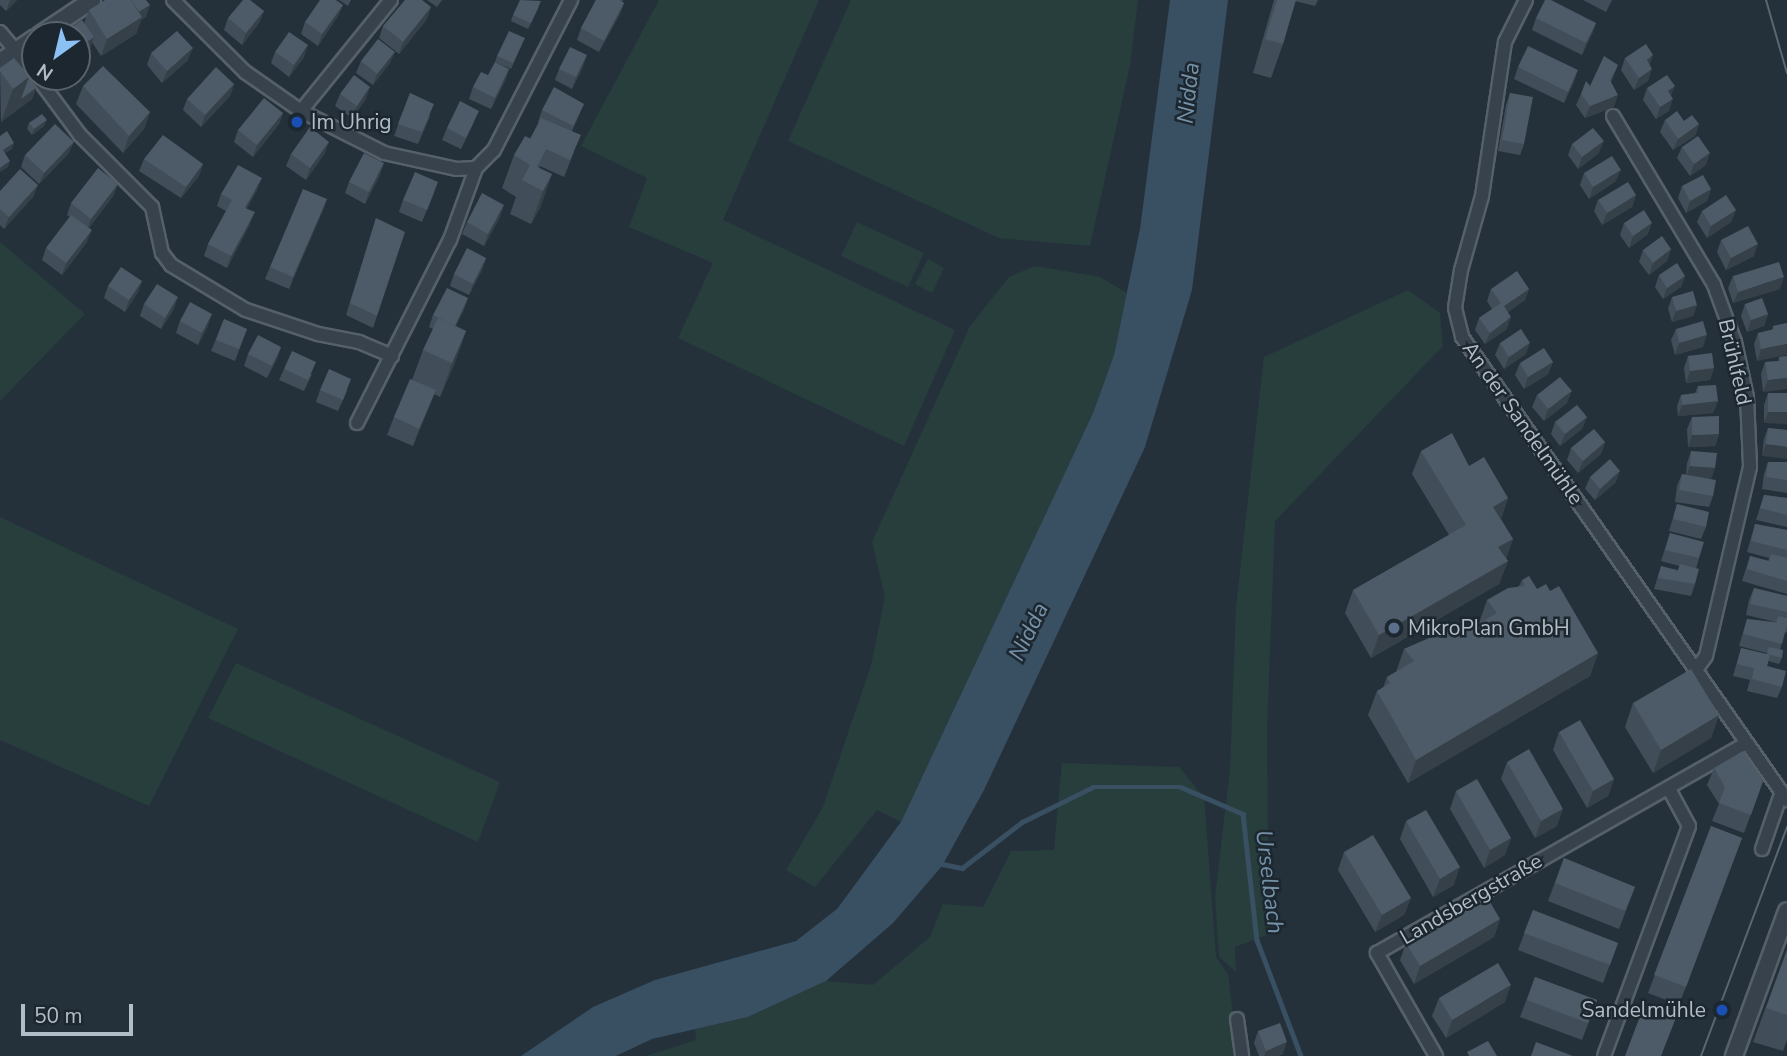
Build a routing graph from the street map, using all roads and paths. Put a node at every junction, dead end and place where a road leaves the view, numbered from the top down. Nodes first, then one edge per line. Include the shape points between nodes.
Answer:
1 (92, 0) edge
2 (173, 0) edge
3 (391, 0) edge
4 (571, 0) edge
5 (1526, 0) edge
6 (61, 21) edge
7 (0, 32) edge
8 (21, 48) edge
9 (18, 50) junction
10 (21, 54) edge
11 (0, 62) edge
12 (47, 91) edge
13 (300, 111) junction
14 (1613, 116) dead end
15 (476, 168) junction
16 (392, 356) junction
17 (357, 423) dead end
18 (1695, 671) junction
19 (1745, 743) junction
20 (1669, 789) junction
21 (1784, 797) edge
22 (1762, 849) dead end
23 (1787, 911) edge
24 (1237, 1019) dead end
25 (1242, 1056) edge
26 (1436, 1056) edge
27 (1604, 1056) edge
28 (1734, 1056) edge

1 - 6 street
2 - 13 street via 245,72
3 - 13 street
4 - 15 street via 494,150
5 - 18 street, An der Sandelmühle via 1505,42 1482,196 1455,308 1460,327
7 - 9 street
8 - 9 street
9 - 10 street
9 - 11 street
12 - 16 street via 80,135 152,207 162,253 170,265 246,310
13 - 15 street via 356,141 409,161
14 - 18 street, Brühlfeld via 1714,285 1735,342 1747,397 1750,467 1706,656
15 - 16 street via 450,240
16 - 17 street
18 - 19 street, An der Sandelmühle
19 - 20 street, Landsbergstraße
19 - 21 street, An der Sandelmühle
20 - 26 street, Landsbergstraße via 1377,953
20 - 27 street via 1689,826
21 - 22 street, An der Sandelmühle
23 - 28 street
24 - 25 street

